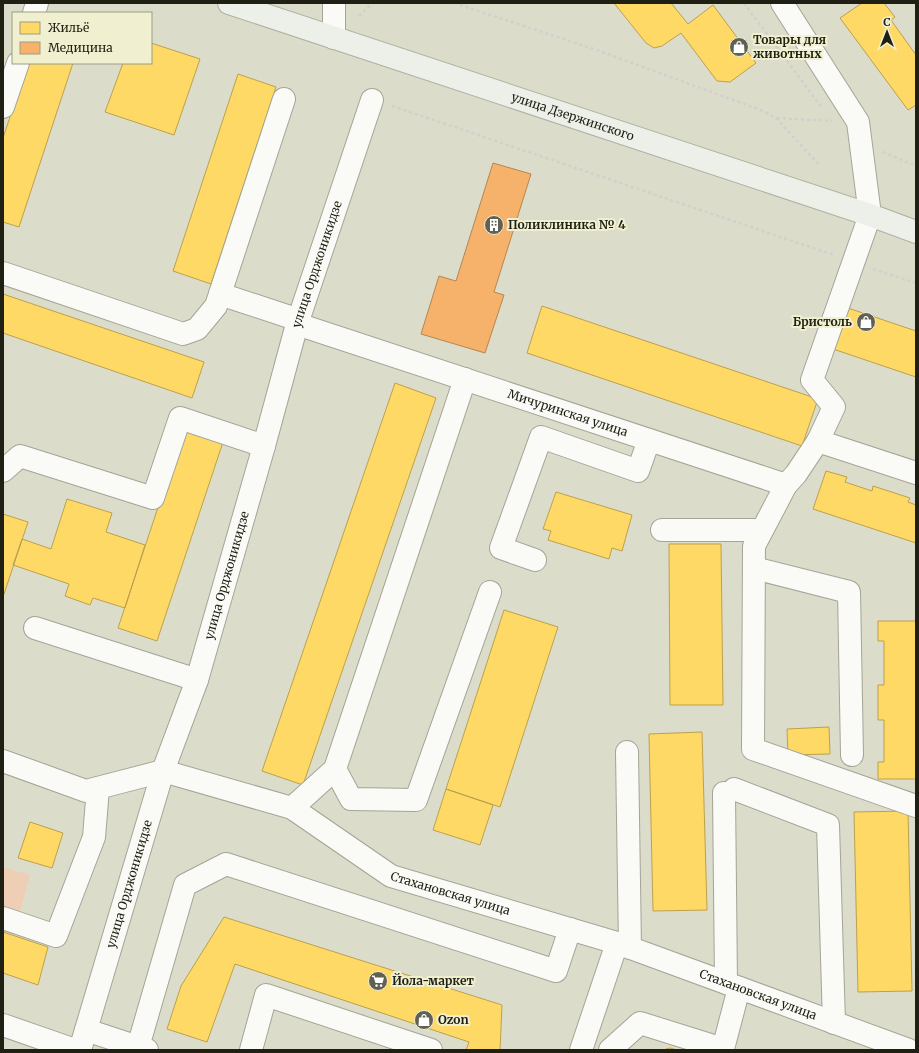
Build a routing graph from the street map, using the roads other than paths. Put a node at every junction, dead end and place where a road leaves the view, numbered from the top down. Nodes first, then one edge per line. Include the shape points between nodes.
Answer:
1 (229, 3) edge
2 (334, 3) edge
3 (782, 3) edge
4 (334, 38) junction
5 (18, 64) edge
6 (284, 99) dead end
7 (372, 100) road end
8 (3, 107) edge
9 (870, 215) junction
10 (916, 232) edge
11 (3, 273) edge
12 (220, 294) junction
13 (298, 322) junction
14 (465, 379) junction
15 (649, 440) junction
16 (818, 441) junction
17 (264, 446) junction
18 (3, 470) edge
19 (916, 473) edge
20 (786, 485) junction
21 (662, 530) dead end
22 (762, 530) junction
23 (535, 560) dead end
24 (754, 568) junction
25 (490, 592) dead end
26 (35, 628) dead end
27 (197, 680) junction
28 (627, 752) dead end
29 (852, 755) dead end
30 (3, 761) edge
31 (335, 769) junction
32 (163, 771) junction
33 (98, 788) junction
34 (916, 806) edge
35 (292, 808) junction
36 (3, 918) edge
37 (570, 929) junction
38 (624, 945) junction
39 (732, 985) junction
40 (834, 1022) junction
41 (3, 1025) edge
42 (83, 1040) edge
43 (142, 1048) edge
44 (723, 1049) edge
45 (75, 1050) edge
46 (251, 1050) edge
47 (431, 1050) edge
48 (581, 1050) edge
49 (610, 1050) edge
50 (909, 1050) edge

1 - 4 main road, улица Дзержинского
2 - 4 street
3 - 9 street via 858,122
4 - 9 main road, улица Дзержинского
5 - 8 street
6 - 12 street
7 - 13 street, улица Орджоникидзе
9 - 10 main road, улица Дзержинского
9 - 16 street via 812,380 834,406
11 - 12 street via 183,334 197,329 216,306
12 - 13 street, Мичуринская улица
13 - 14 street, Мичуринская улица
13 - 17 street, улица Орджоникидзе
14 - 15 street, Мичуринская улица
14 - 31 street
15 - 20 street, Мичуринская улица
15 - 23 street via 638,471 541,437 501,548
16 - 19 street
16 - 20 street
17 - 18 street via 180,418 153,498 20,456
17 - 27 street, улица Орджоникидзе
20 - 22 street
21 - 22 street
22 - 24 street via 754,546
24 - 29 street via 849,592
24 - 34 street via 753,749
25 - 31 street via 416,800 351,799
26 - 27 street
27 - 32 street, улица Орджоникидзе
28 - 38 street
30 - 33 street via 86,791
31 - 35 street
32 - 33 street
32 - 35 street, Стахановская улица
32 - 42 street, улица Орджоникидзе
33 - 36 street via 94,837 56,936
35 - 37 street, Стахановская улица via 391,876
37 - 38 street, Стахановская улица
37 - 43 street via 556,971 226,864 185,885
38 - 39 street, Стахановская улица
38 - 48 street
39 - 40 street, Стахановская улица
39 - 40 street via 729,791 828,825
39 - 44 street
40 - 50 street, Стахановская улица
41 - 45 street
42 - 43 street
44 - 49 street via 640,1024
46 - 47 street via 266,995

